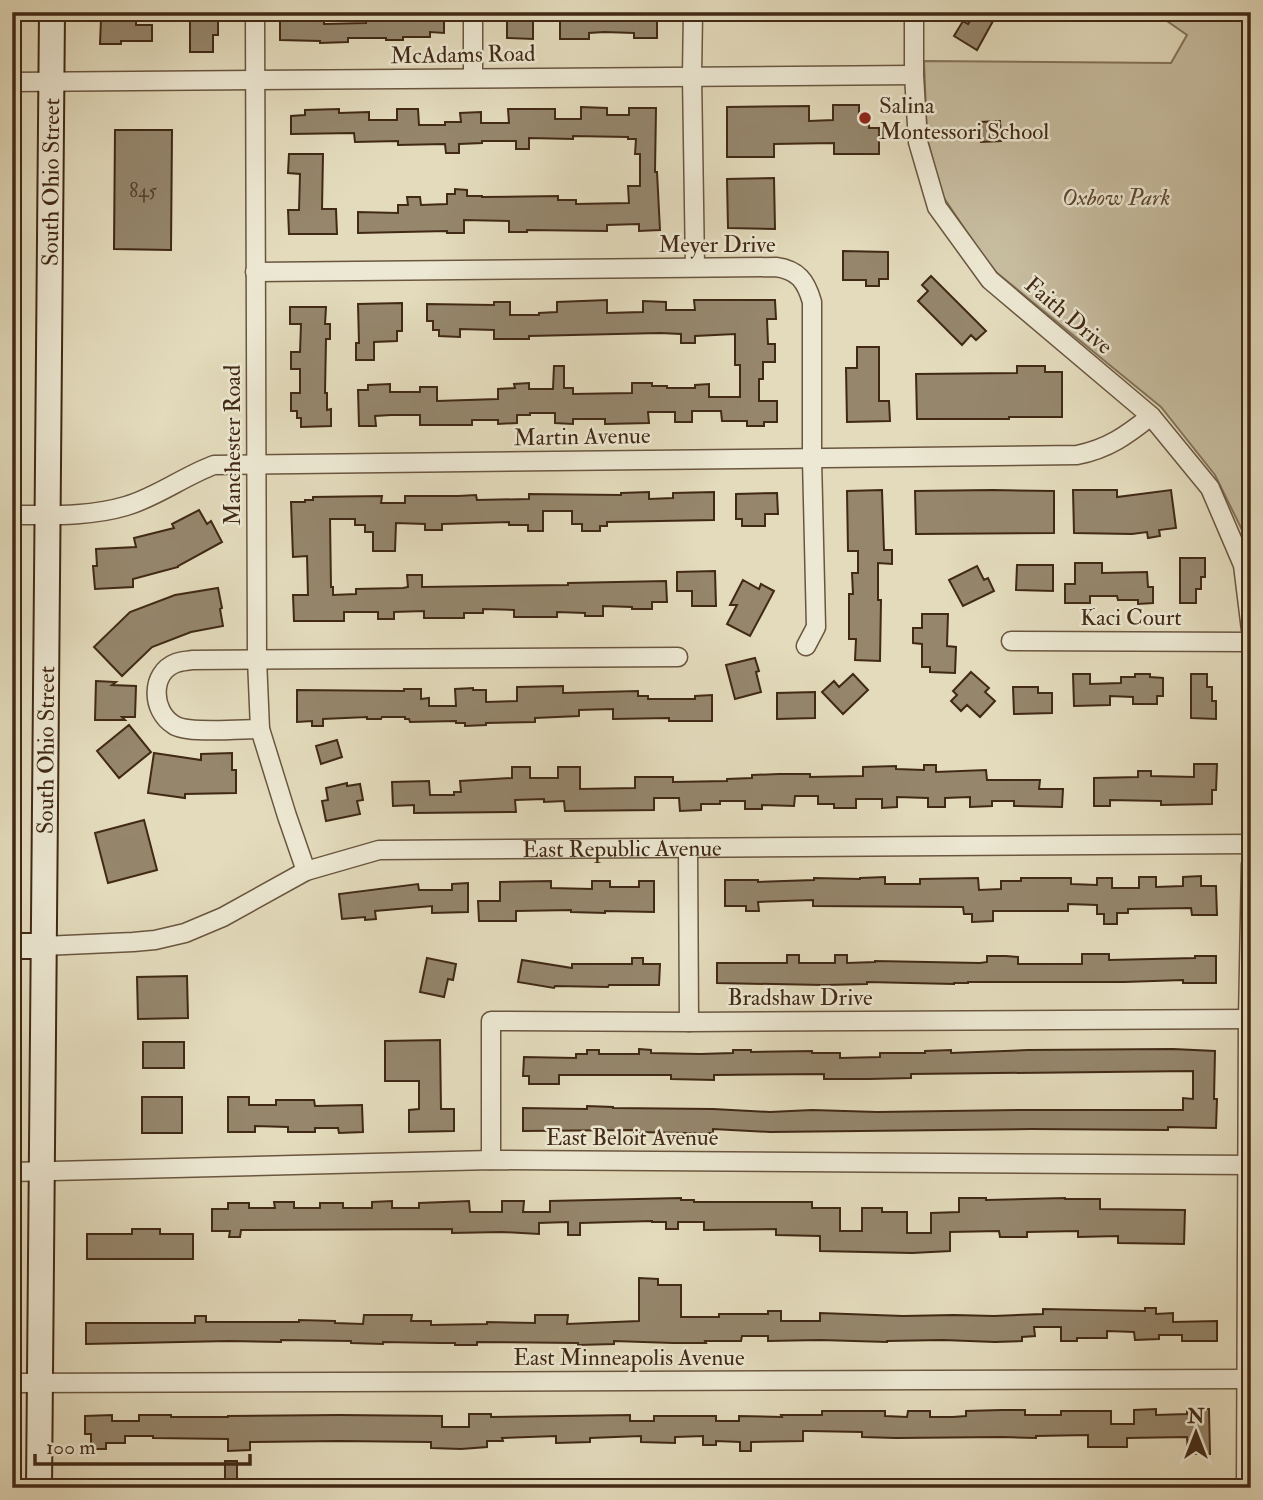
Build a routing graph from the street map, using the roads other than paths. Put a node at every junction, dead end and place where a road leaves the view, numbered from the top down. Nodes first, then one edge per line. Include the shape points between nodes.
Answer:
1 (52, 12) edge
2 (255, 12) edge
3 (474, 12) edge
4 (693, 12) edge
5 (914, 12) edge
6 (914, 75) junction
7 (692, 76) junction
8 (473, 78) junction
9 (254, 80) junction
10 (12, 82) edge
11 (51, 82) junction
12 (695, 267) junction
13 (256, 272) junction
14 (1152, 416) junction
15 (812, 459) junction
16 (256, 464) junction
17 (12, 515) edge
18 (47, 515) junction
19 (1251, 630) edge
20 (1010, 641) dead end
21 (1251, 642) edge
22 (806, 646) dead end
23 (678, 657) dead end
24 (257, 659) junction
25 (260, 729) junction
26 (1251, 844) edge
27 (688, 848) junction
28 (1251, 864) edge
29 (306, 871) junction
30 (12, 946) edge
31 (43, 946) junction
32 (1249, 1019) edge
33 (689, 1022) junction
34 (491, 1160) junction
35 (1249, 1165) edge
36 (12, 1172) edge
37 (41, 1173) junction
38 (1247, 1379) junction
39 (12, 1383) edge
40 (40, 1383) junction
41 (39, 1488) edge
42 (1246, 1488) edge

1 - 11 main road, South Ohio Street
2 - 9 street, Manchester Road
3 - 8 street
4 - 7 street
5 - 6 street, Faith Drive
6 - 7 street, McAdams Road
6 - 14 street, Faith Drive via 918,142 937,207 990,280
7 - 8 street, McAdams Road
7 - 12 street
8 - 9 street, McAdams Road
9 - 11 street, McAdams Road
9 - 13 street, Manchester Road
10 - 11 street, McAdams Road
11 - 18 main road, South Ohio Street
12 - 13 street, Meyer Drive
12 - 15 street, Meyer Drive via 776,267 802,278 812,302
13 - 16 street, Manchester Road
14 - 15 street, Martin Avenue via 1114,443 1077,455
14 - 19 street, Faith Drive via 1210,488 1243,565
15 - 16 street, Martin Avenue
15 - 22 street, Meyer Drive via 816,627
16 - 18 street, Martin Avenue via 214,465 127,506
16 - 24 street, Manchester Road
17 - 18 street, Martin Avenue
18 - 31 main road, South Ohio Street
20 - 21 street, Kaci Court
23 - 24 street
24 - 25 street, Manchester Road
24 - 25 street via 176,663 164,671 155,697 162,713 186,730
25 - 29 street, Manchester Road
26 - 27 street, East Republic Avenue
27 - 29 street, East Republic Avenue via 379,850
27 - 33 street
28 - 32 street
29 - 31 street, East Republic Avenue via 185,933 134,942
30 - 31 main road, East Republic Avenue
31 - 37 main road, South Ohio Street
32 - 33 street, Bradshaw Drive
32 - 35 street
33 - 34 street, Bradshaw Drive via 491,1021
34 - 35 street, East Beloit Avenue
34 - 37 street, East Beloit Avenue
35 - 38 street
36 - 37 street, East Beloit Avenue
37 - 40 main road, South Ohio Street
38 - 40 street, East Minneapolis Avenue
38 - 42 street
39 - 40 street, East Minneapolis Avenue
40 - 41 main road, South Ohio Street

